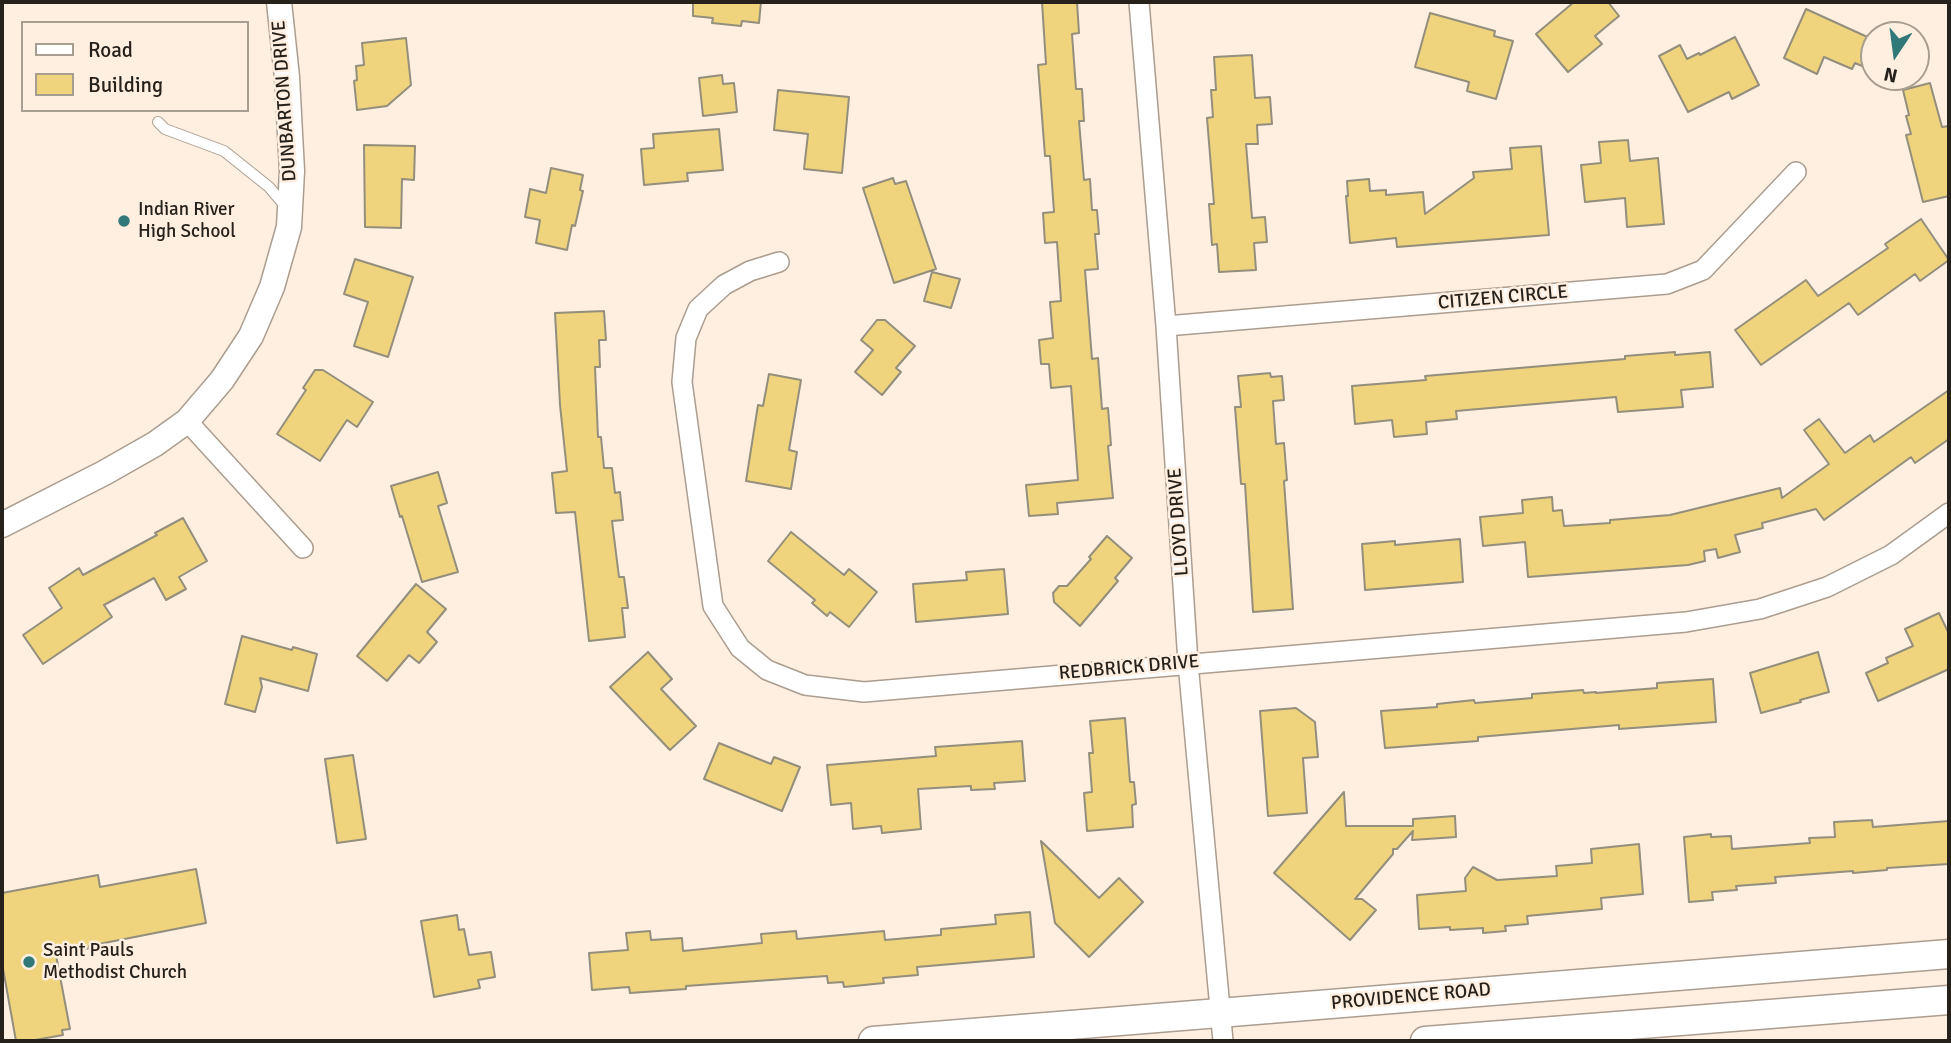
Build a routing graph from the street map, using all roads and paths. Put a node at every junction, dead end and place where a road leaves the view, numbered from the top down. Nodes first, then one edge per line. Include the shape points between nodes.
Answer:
1 (279, 2) edge
2 (1139, 2) edge
3 (158, 122) dead end
4 (1796, 172) dead end
5 (290, 211) junction
6 (779, 262) dead end
7 (1166, 326) junction
8 (187, 421) junction
9 (1949, 513) edge
10 (2, 525) edge
11 (303, 548) dead end
12 (1188, 663) junction
13 (1949, 954) edge
14 (1949, 1000) edge
15 (1220, 1013) junction
16 (873, 1041) edge
17 (1223, 1041) edge
18 (1425, 1041) edge

1 - 5 street, DUNBARTON DRIVE via 292,171
2 - 7 street, LLOYD DRIVE
3 - 5 lane via 165,129 225,151
4 - 7 street, CITIZEN CIRCLE via 1703,270 1667,284
5 - 8 street, DUNBARTON DRIVE via 272,286 251,336
6 - 12 street, REDBRICK DRIVE via 724,285 698,309 686,338 682,382 713,606 740,648 767,670 805,685 864,692
7 - 12 street, LLOYD DRIVE
8 - 10 street, DUNBARTON DRIVE via 104,473
8 - 11 street
9 - 12 street, REDBRICK DRIVE via 1891,555 1827,587 1760,608 1686,622
12 - 15 street, LLOYD DRIVE
13 - 15 main road, PROVIDENCE ROAD
14 - 18 main road
15 - 16 main road, PROVIDENCE ROAD
15 - 17 street, LLOYD DRIVE

